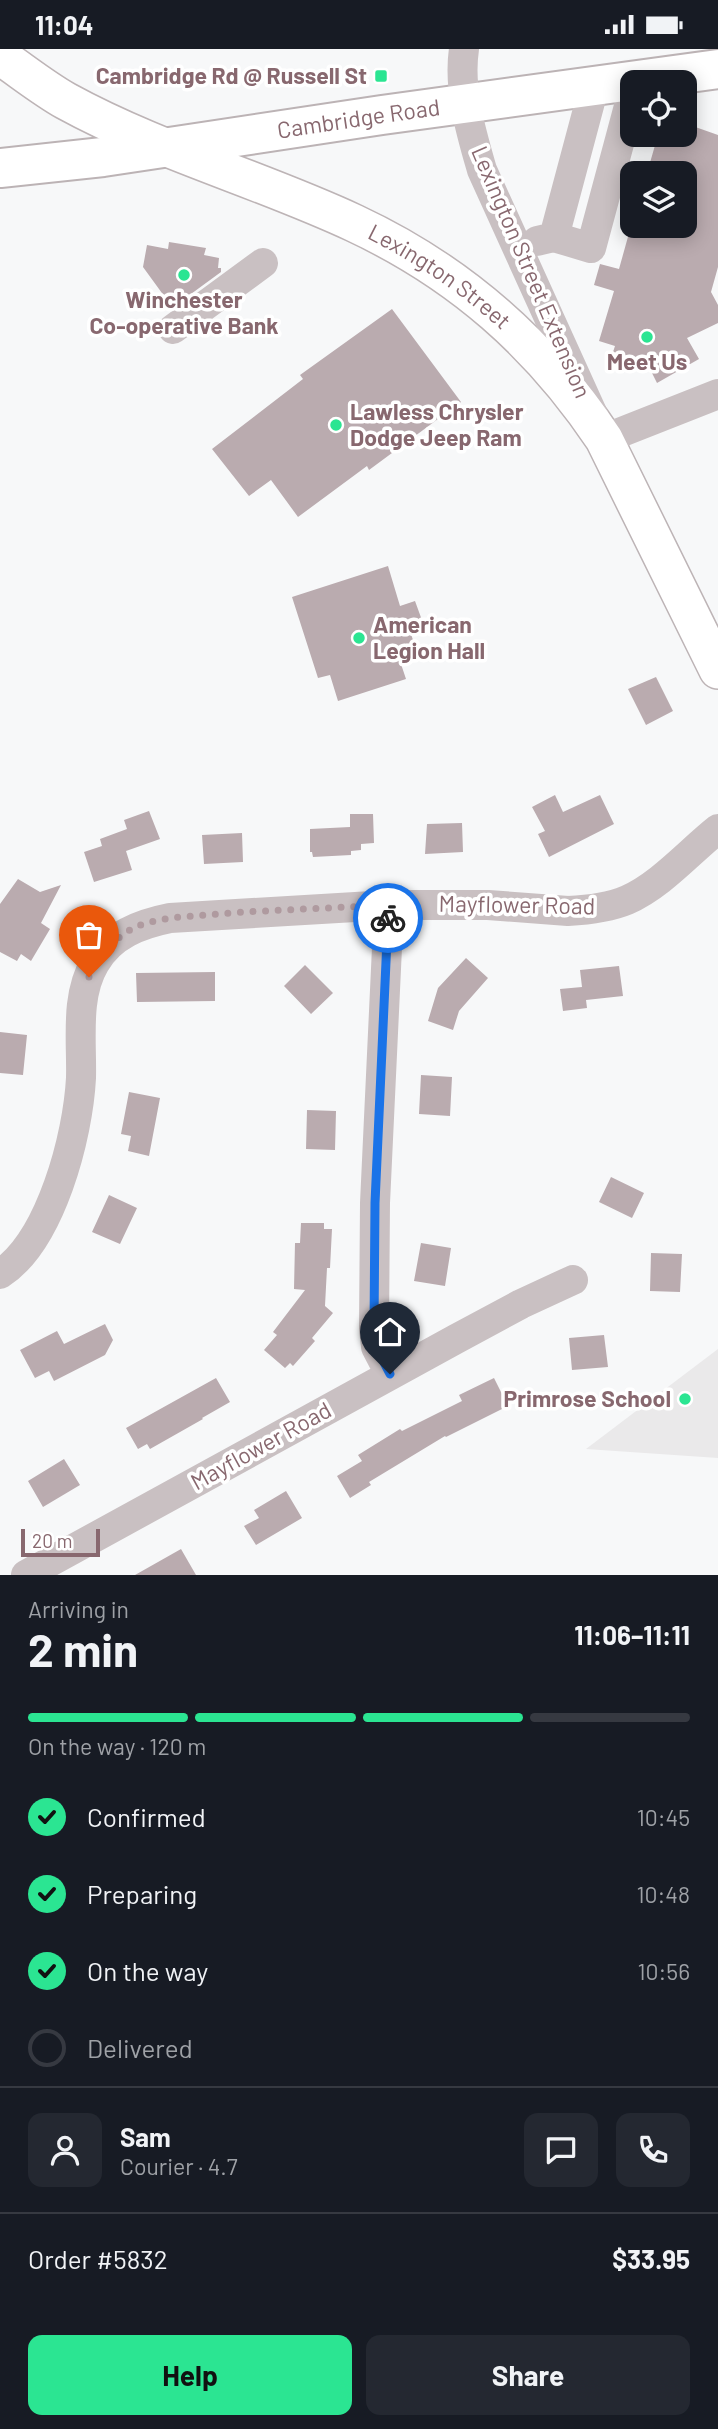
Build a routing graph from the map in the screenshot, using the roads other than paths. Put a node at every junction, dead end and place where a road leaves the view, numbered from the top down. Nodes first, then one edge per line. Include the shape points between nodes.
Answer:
1 (464, 49) edge
2 (0, 56) edge
3 (718, 69) edge
4 (697, 73) edge
5 (620, 86) edge
6 (594, 87) junction
7 (467, 103) junction
8 (620, 139) edge
9 (167, 147) junction
10 (0, 168) edge
11 (554, 237) junction
12 (516, 244) junction
13 (262, 264) dead end
14 (173, 329) dead end
15 (718, 394) edge
16 (604, 439) junction
17 (718, 670) edge
18 (718, 829) edge
19 (389, 905) junction
20 (0, 1274) edge
21 (573, 1280) dead end
22 (390, 1374) junction
23 (26, 1575) edge

1 - 7 street, Lexington Street Extension via 461,68
2 - 9 main road, Lexington Street via 62,99
3 - 4 highway, Cambridge Road
5 - 6 highway, Cambridge Road
6 - 7 highway, Cambridge Road
6 - 11 street
7 - 9 highway, Cambridge Road
7 - 12 street, Lexington Street Extension via 482,170
8 - 11 street via 591,248
9 - 10 highway, Cambridge Road
9 - 16 main road, Lexington Street via 356,224 448,276 537,352
11 - 12 street
12 - 16 street, Lexington Street Extension
13 - 14 street
15 - 16 street
16 - 17 main road, Lexington Street
18 - 19 street, Mayflower Road via 646,889 609,906 568,911
19 - 20 street, Mayflower Road via 170,918 134,927 108,947 94,965 85,991 78,1102 58,1188 30,1245
19 - 22 street via 374,1328 376,1347
21 - 22 street, Mayflower Road
22 - 23 street, Mayflower Road

